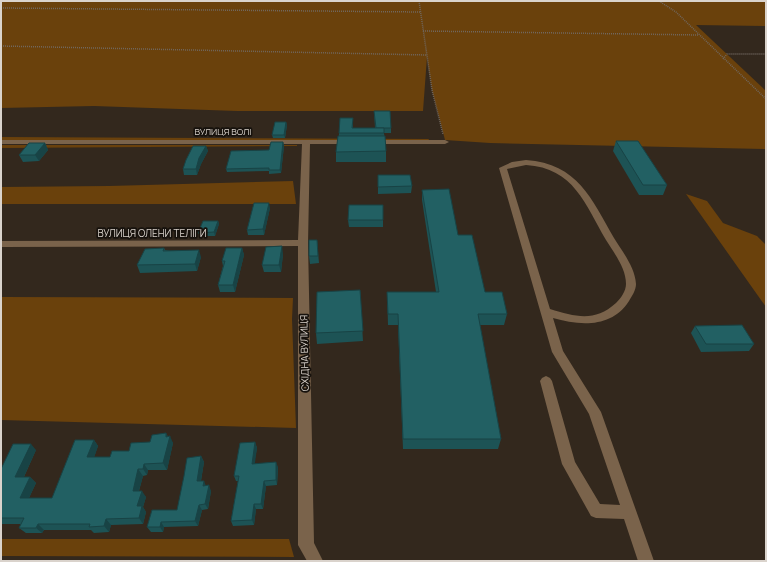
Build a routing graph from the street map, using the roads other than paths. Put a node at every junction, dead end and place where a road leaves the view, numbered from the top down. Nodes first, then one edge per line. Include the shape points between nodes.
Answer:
1 (1, 142) edge
2 (306, 142) junction
3 (445, 142) road end
4 (303, 243) junction
5 (1, 244) edge
6 (547, 312) junction
7 (546, 381) dead end
8 (628, 512) junction
9 (315, 561) edge
10 (646, 561) edge

1 - 2 street, ВУЛИЦЯ ВОЛІ
2 - 3 street, ВУЛИЦЯ ВОЛІ
2 - 4 street, СХІДНА ВУЛИЦЯ
4 - 5 street, ВУЛИЦЯ ОЛЕНИ ТЕЛІГИ
4 - 9 street, СХІДНА ВУЛИЦЯ via 306,545
6 - 6 street via 503,168 524,161 556,168 573,180 585,194 625,266 631,285 624,301 614,312 596,320 571,320
6 - 8 street via 558,352 595,412
7 - 8 street via 569,464 596,511
8 - 10 street

